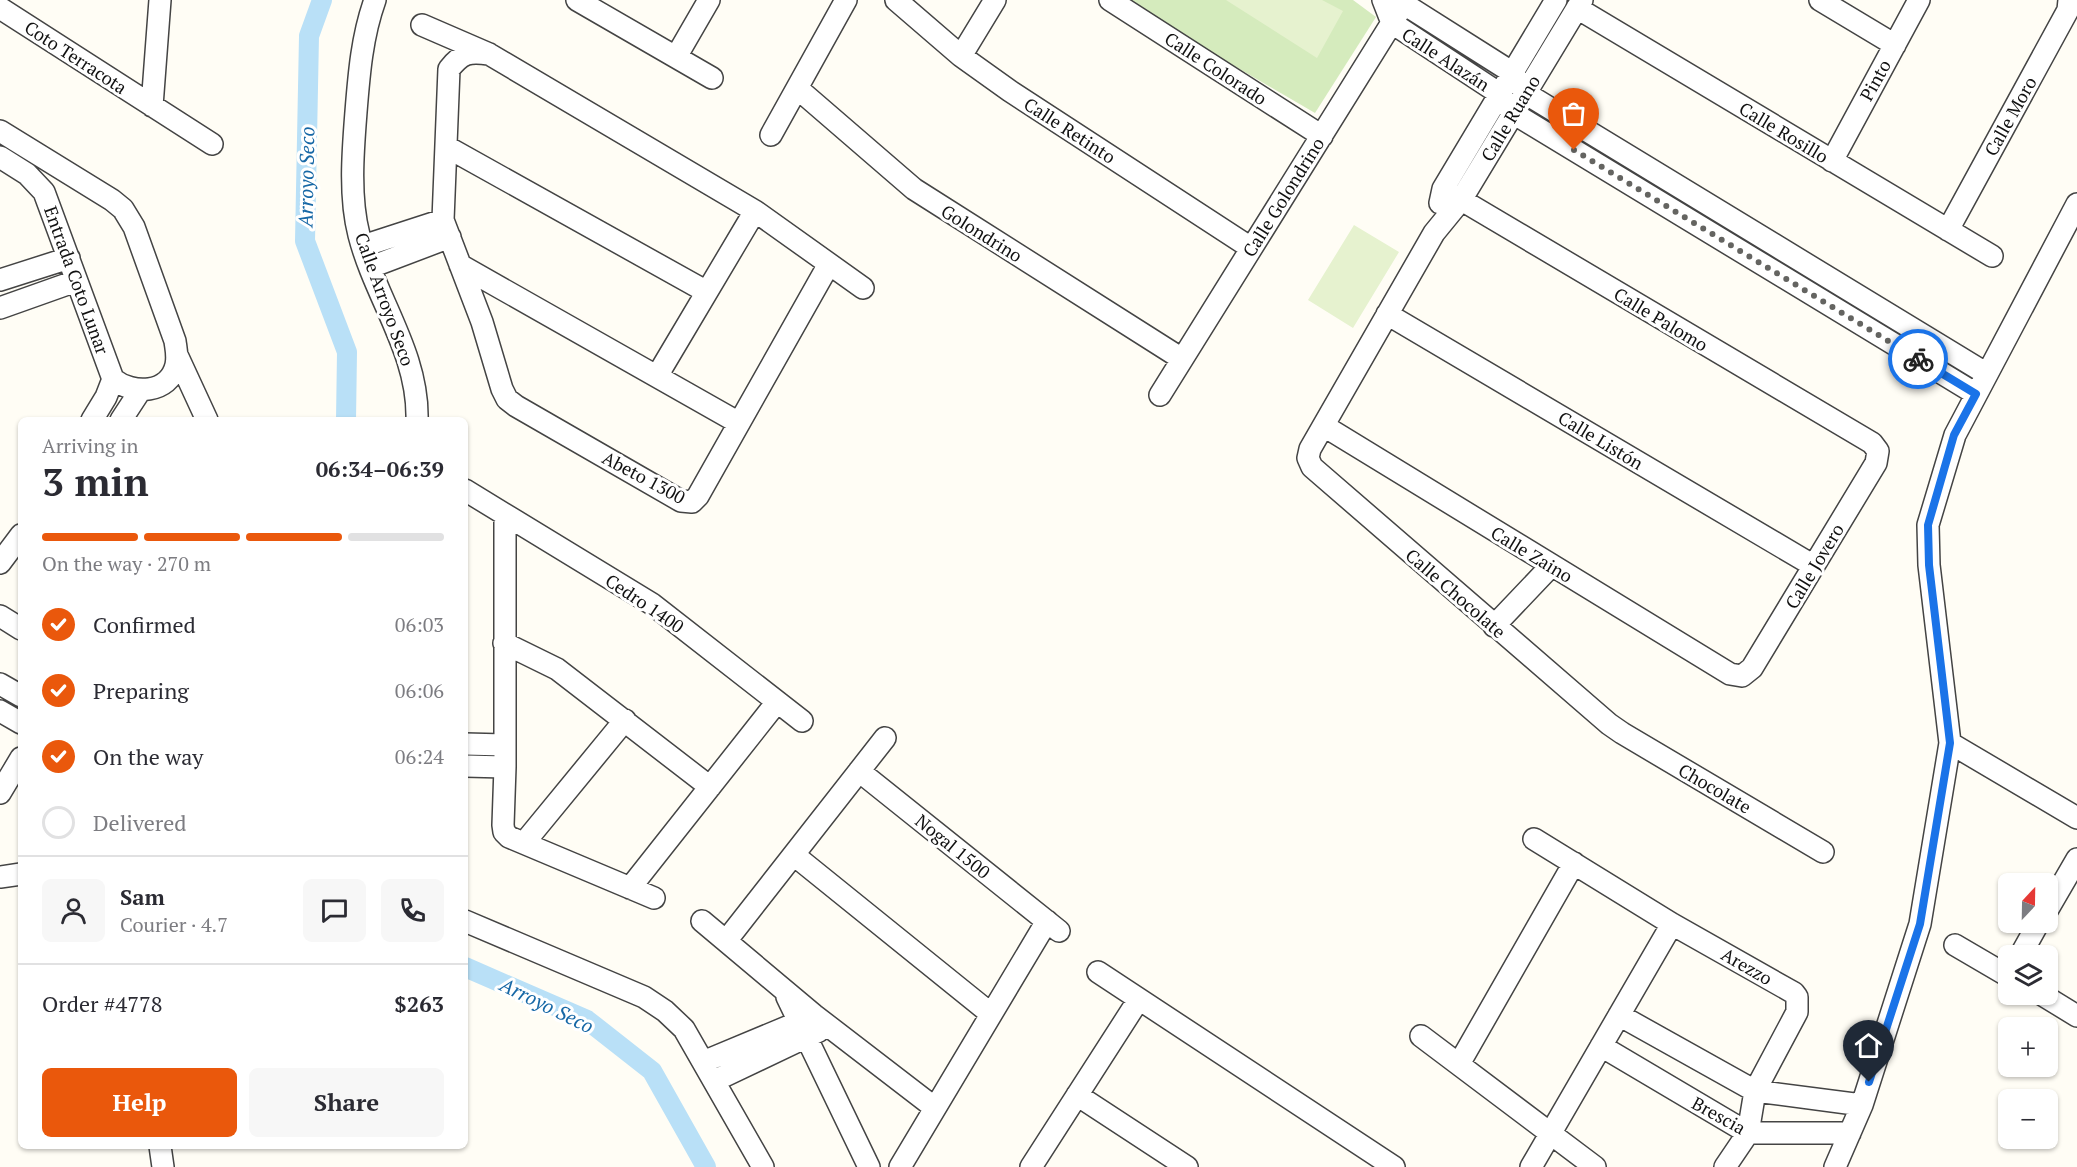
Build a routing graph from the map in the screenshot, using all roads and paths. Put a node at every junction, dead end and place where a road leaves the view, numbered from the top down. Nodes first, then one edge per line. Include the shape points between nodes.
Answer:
1 (160, 0) edge
2 (375, 0) edge
3 (577, 0) edge
4 (709, 0) edge
5 (846, 0) edge
6 (896, 0) edge
7 (995, 0) edge
8 (1110, 0) edge
9 (1383, 0) edge
10 (1556, 0) edge
11 (1821, 0) edge
12 (1919, 0) edge
13 (1401, 1) edge
14 (2069, 1) edge
15 (1579, 4) edge
16 (599, 5) edge
17 (0, 9) edge
18 (1392, 23) junction
19 (422, 25) dead end
20 (1895, 45) junction
21 (489, 54) junction
22 (961, 56) junction
23 (676, 57) junction
24 (1513, 73) junction
25 (712, 78) dead end
26 (797, 88) junction
27 (1525, 93) junction
28 (1500, 94) junction
29 (152, 106) junction
30 (1513, 113) junction
31 (0, 131) edge
32 (771, 135) dead end
33 (1322, 136) junction
34 (212, 144) dead end
35 (447, 147) junction
36 (0, 157) edge
37 (1832, 160) junction
38 (1443, 189) junction
39 (1461, 200) junction
40 (2077, 204) edge
41 (755, 211) junction
42 (446, 228) junction
43 (1948, 230) junction
44 (1434, 233) junction
45 (363, 246) junction
46 (1251, 248) junction
47 (1992, 256) dead end
48 (69, 258) junction
49 (829, 264) junction
50 (460, 265) junction
51 (370, 267) junction
52 (0, 280) edge
53 (76, 281) junction
54 (863, 288) dead end
55 (707, 292) junction
56 (0, 308) edge
57 (1387, 314) junction
58 (177, 355) junction
59 (1182, 359) junction
60 (1987, 374) junction
61 (657, 376) junction
62 (113, 380) junction
63 (140, 391) junction
64 (1976, 394) junction
65 (1160, 395) dead end
66 (94, 417) edge
67 (124, 417) edge
68 (206, 417) edge
69 (417, 417) edge
70 (739, 423) junction
71 (1324, 426) junction
72 (1878, 451) joint
73 (1308, 458) joint
74 (468, 492) edge
75 (505, 515) junction
76 (18, 539) edge
77 (0, 563) edge
78 (1551, 566) junction
79 (1814, 566) junction
80 (0, 616) edge
81 (1494, 626) junction
82 (18, 627) edge
83 (504, 643) junction
84 (1742, 676) joint
85 (0, 684) edge
86 (18, 694) edge
87 (777, 702) junction
88 (0, 711) edge
89 (625, 720) junction
90 (18, 721) edge
91 (802, 722) dead end
92 (1608, 724) joint
93 (885, 738) dead end
94 (1950, 743) junction
95 (468, 744) edge
96 (505, 746) junction
97 (18, 763) edge
98 (468, 766) edge
99 (505, 767) junction
100 (859, 771) junction
101 (710, 787) junction
102 (0, 793) edge
103 (2077, 818) edge
104 (1534, 839) dead end
105 (524, 843) junction
106 (1823, 852) dead end
107 (794, 855) junction
108 (1574, 863) junction
109 (2074, 872) edge
110 (18, 874) edge
111 (0, 877) edge
112 (630, 888) junction
113 (2058, 895) edge
114 (654, 898) dead end
115 (702, 921) dead end
116 (468, 922) edge
117 (1672, 924) junction
118 (726, 941) junction
119 (1955, 945) dead end
120 (1998, 969) edge
121 (1098, 972) dead end
122 (1139, 999) junction
123 (2058, 1004) edge
124 (991, 1014) junction
125 (1619, 1015) junction
126 (2077, 1016) edge
127 (812, 1025) junction
128 (1421, 1036) dead end
129 (1601, 1046) junction
130 (703, 1062) junction
131 (1459, 1064) junction
132 (714, 1081) junction
133 (1755, 1091) junction
134 (1077, 1095) junction
135 (1862, 1105) junction
136 (935, 1108) junction
137 (1850, 1132) junction
138 (1748, 1133) junction
139 (1550, 1134) junction
140 (160, 1149) edge
141 (163, 1167) edge
142 (764, 1167) edge
143 (869, 1167) edge
144 (900, 1167) edge
145 (1031, 1167) edge
146 (1186, 1167) edge
147 (1394, 1167) edge
148 (1531, 1167) edge
149 (1595, 1167) edge
150 (1725, 1167) edge
151 (1834, 1167) edge

1 - 29 street, Coto Terracota
2 - 45 street, Calle Arroyo Seco via 367,22 353,153 355,204
3 - 16 street
4 - 23 street
5 - 26 street
6 - 22 street, Calle Retinto
7 - 22 street
8 - 33 street, Calle Colorado
9 - 18 street, Calle Alazán
10 - 24 street, Calle Ruano
11 - 20 street
12 - 20 street, Pinto
13 - 18 street, Calle Golondrino
13 - 24 street, Calle Alazán
14 - 43 street, Calle Moro via 2068,10
15 - 27 street, Calle Ruano
15 - 37 street, Calle Rosillo
16 - 23 street
17 - 29 street, Coto Terracota
18 - 28 street, Calle Alazán
18 - 33 street, Calle Golondrino
19 - 21 street
20 - 37 street, Pinto
21 - 35 street, Abeto 1300 via 468,53 449,69
21 - 41 street
22 - 46 street, Calle Retinto
23 - 25 street
24 - 27 street, Calle Alazán
24 - 28 street, Calle Ruano
26 - 32 street
26 - 59 street, Golondrino via 914,189
27 - 30 street, Calle Ruano
27 - 60 street, Calle Alazán
28 - 30 street, Calle Alazán
28 - 38 street, Calle Ruano
29 - 34 street, Coto Terracota
30 - 39 street, Calle Ruano
30 - 64 street, Calle Alazán
31 - 58 street via 123,209 134,227
33 - 46 street, Calle Golondrino
35 - 42 street, Abeto 1300
35 - 55 street
36 - 48 street, Entrada Coto Lunar via 27,174 44,192
37 - 43 street, Calle Rosillo
38 - 39 street, Calle Palomo
38 - 44 street, Calle Ruano
39 - 44 street, Calle Ruano
39 - 72 street, Calle Palomo via 1872,443
40 - 60 street
41 - 49 street
41 - 55 street
42 - 45 street
42 - 50 street, Abeto 1300
42 - 51 street
43 - 47 street, Calle Rosillo
44 - 57 street, Calle Ruano
45 - 51 street, Calle Arroyo Seco
46 - 59 street, Calle Golondrino
48 - 52 street
48 - 53 street, Entrada Coto Lunar
49 - 54 street
49 - 70 street, Abeto 1300
50 - 61 street
50 - 70 street, Abeto 1300 via 507,399 681,501 692,502 698,496
51 - 69 street, Calle Arroyo Seco via 412,370
53 - 56 street
53 - 62 street, Entrada Coto Lunar
55 - 61 street
57 - 71 street, Calle Ruano
57 - 79 street, Calle Listón
58 - 63 street via 176,366 161,386
58 - 68 street
59 - 65 street, Calle Golondrino
60 - 64 street
61 - 70 street
62 - 63 street
62 - 66 street
63 - 67 street
64 - 94 street via 1954,435 1928,525 1929,565
71 - 73 street, Calle Ruano
71 - 78 street, Calle Zaino
72 - 79 street, Calle Jovero via 1876,463
73 - 81 street, Calle Chocolate via 1312,467
74 - 75 street, Cedro 1400
75 - 83 street
75 - 87 street, Cedro 1400 via 652,604
76 - 77 street
78 - 81 street
78 - 84 street, Calle Zaino via 1730,674
79 - 84 street, Calle Jovero via 1752,668
80 - 82 street
81 - 92 street, Calle Chocolate
83 - 89 street via 557,669
83 - 96 street
85 - 86 street
87 - 91 street, Cedro 1400
87 - 101 street
88 - 90 street
89 - 101 street
89 - 105 street
92 - 106 street, Chocolate
93 - 100 street
94 - 103 street
94 - 135 street via 1920,924
95 - 96 street
96 - 99 street
97 - 102 street
98 - 99 street
99 - 105 street via 504,832
100 - 107 street
100 - 124 street, Nogal 1500 via 1053,926
101 - 112 street
104 - 108 street, Arezzo
105 - 112 street
107 - 118 street
107 - 124 street
108 - 117 street, Arezzo
108 - 131 street
109 - 113 street
110 - 111 street
112 - 114 street
115 - 118 street
116 - 130 street via 644,998 684,1029
117 - 125 street
117 - 133 street, Arezzo via 1797,997 1797,1012
118 - 127 street via 783,988
119 - 120 street
121 - 122 street
122 - 134 street
122 - 147 street
123 - 126 street
124 - 136 street, Nogal 1500
125 - 129 street
125 - 133 street
127 - 130 street
127 - 132 street
127 - 136 street
127 - 143 street
128 - 131 street
129 - 138 street, Brescia
129 - 139 street
130 - 132 street
131 - 139 street
132 - 142 street
133 - 135 street
133 - 138 street, Arezzo
134 - 145 street
134 - 146 street
135 - 137 street
136 - 144 street, Nogal 1500
137 - 138 street, Brescia
137 - 151 street
138 - 150 street, Arezzo
139 - 148 street
139 - 149 street
140 - 141 street

